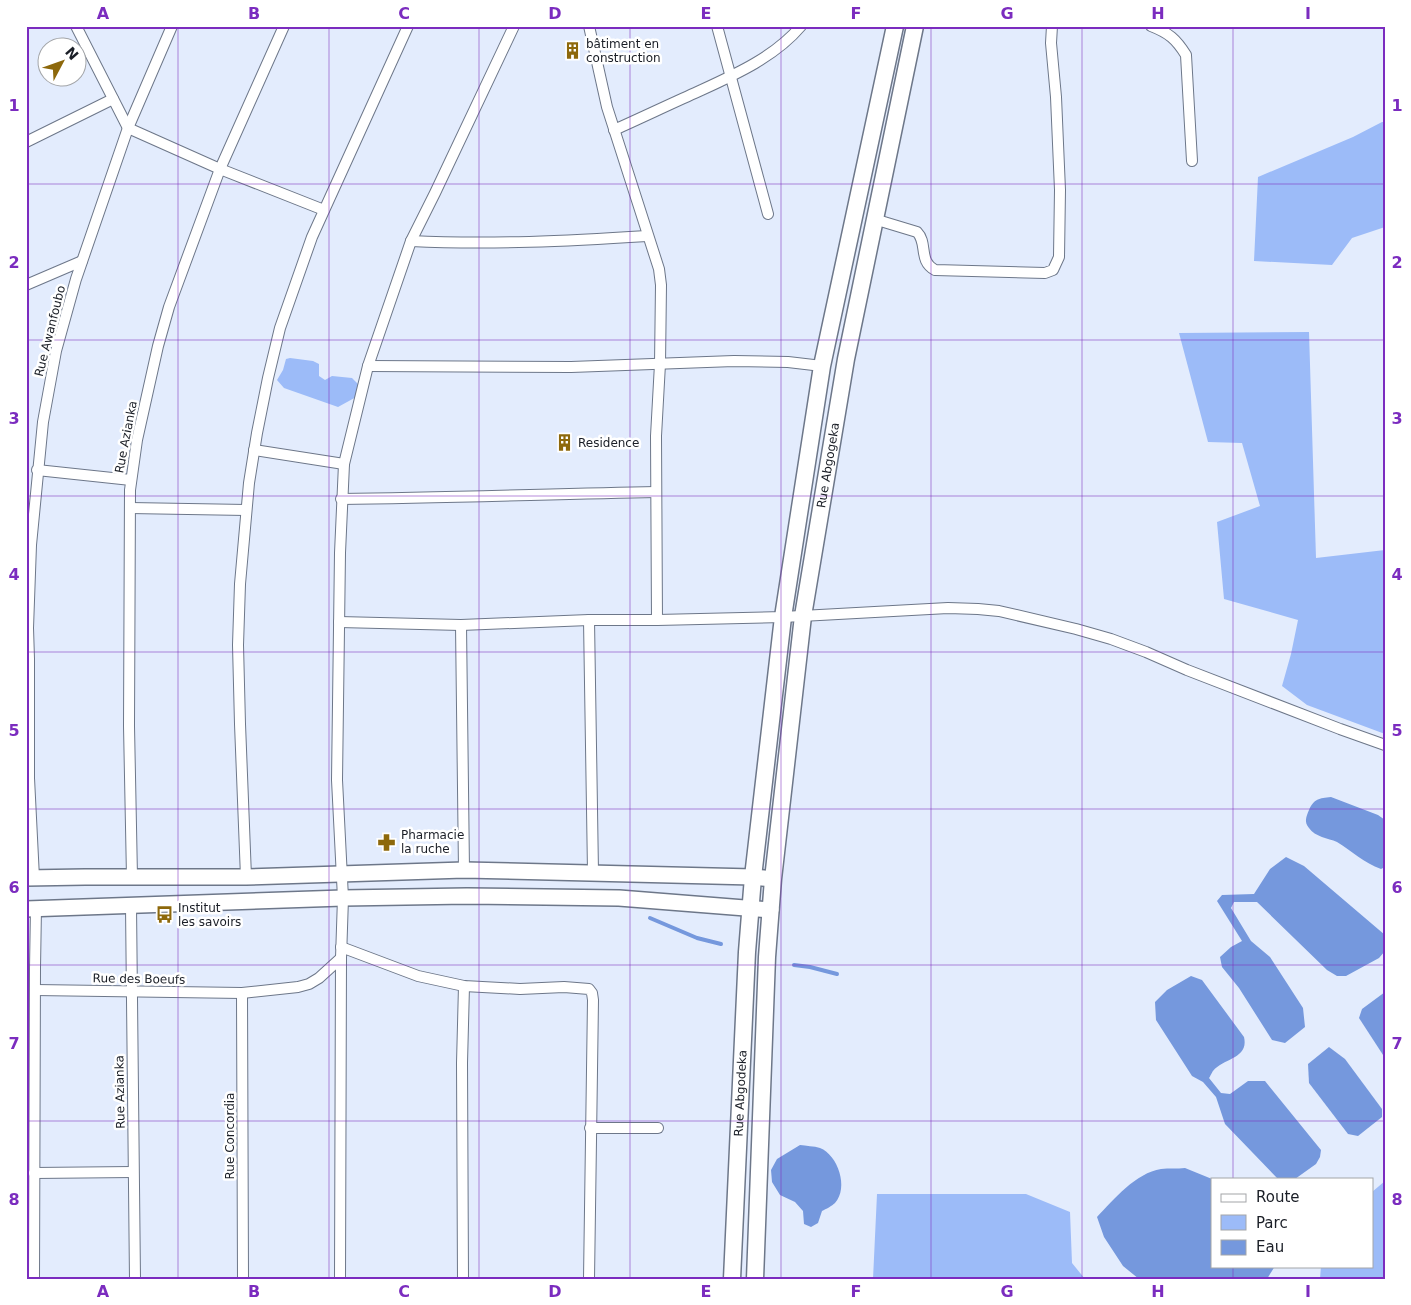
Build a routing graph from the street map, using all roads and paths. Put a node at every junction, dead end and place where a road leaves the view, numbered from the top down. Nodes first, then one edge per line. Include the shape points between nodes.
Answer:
1 (76, 26) edge
2 (172, 26) edge
3 (284, 26) edge
4 (408, 26) edge
5 (514, 26) edge
6 (589, 26) edge
7 (717, 26) edge
8 (801, 26) edge
9 (895, 26) edge
10 (915, 26) edge
11 (1052, 26) edge
12 (1151, 26) edge
13 (731, 77) junction
14 (113, 99) junction
15 (128, 128) junction
16 (614, 130) junction
17 (26, 142) edge
18 (1192, 161) dead end
19 (220, 169) junction
20 (324, 210) junction
21 (768, 214) dead end
22 (874, 219) junction
23 (647, 236) junction
24 (411, 241) junction
25 (82, 261) junction
26 (26, 285) edge
27 (660, 364) junction
28 (368, 366) junction
29 (822, 366) junction
30 (254, 450) junction
31 (344, 464) junction
32 (37, 470) junction
33 (131, 480) junction
34 (656, 492) junction
35 (341, 499) junction
36 (30, 507) edge
37 (130, 508) junction
38 (246, 510) junction
39 (803, 616) junction
40 (783, 617) junction
41 (589, 620) junction
42 (657, 620) junction
43 (339, 622) junction
44 (460, 625) junction
45 (27, 627) edge
46 (28, 682) edge
47 (1385, 745) edge
48 (464, 870) junction
49 (593, 872) junction
50 (342, 873) junction
51 (132, 877) junction
52 (246, 877) junction
53 (753, 877) junction
54 (30, 878) edge
55 (773, 879) junction
56 (343, 898) junction
57 (131, 906) junction
58 (31, 908) edge
59 (751, 908) junction
60 (771, 910) junction
61 (341, 947) junction
62 (341, 958) junction
63 (30, 968) edge
64 (464, 986) junction
65 (35, 990) junction
66 (131, 991) junction
67 (242, 993) junction
68 (590, 1128) junction
69 (658, 1128) dead end
70 (133, 1172) junction
71 (34, 1173) junction
72 (31, 1273) edge
73 (135, 1279) edge
74 (243, 1279) edge
75 (340, 1279) edge
76 (463, 1279) edge
77 (589, 1279) edge
78 (732, 1279) edge
79 (755, 1279) edge

1 - 14 street
2 - 15 street, Rue Awanfoubo
3 - 19 street, Rue Azianka
4 - 20 street
5 - 24 street
6 - 16 street
7 - 13 street
8 - 13 street via 794,36 775,50
9 - 29 main road, Rue Abgogeka
10 - 22 main road, Rue Abgogeka
11 - 22 street via 1060,190 1059,257 1053,270 1046,273 935,270 925,259 921,236 917,232
12 - 18 street via 1177,41 1186,54
13 - 16 street
13 - 21 street
14 - 15 street
14 - 17 street
15 - 19 street
15 - 25 street, Rue Awanfoubo
16 - 23 street
19 - 20 street
19 - 33 street, Rue Azianka via 169,307 137,440
20 - 30 street via 280,328
22 - 39 main road, Rue Abgogeka via 846,359
23 - 24 street via 444,243
23 - 27 street via 662,285
24 - 28 street
25 - 26 street
25 - 32 street, Rue Awanfoubo via 56,351
27 - 28 street
27 - 29 street via 734,361
27 - 34 street
28 - 31 street
29 - 40 main road, Rue Abgogeka
30 - 31 street
30 - 38 street
31 - 35 street
32 - 33 street
32 - 36 street, Rue Awanfoubo
33 - 37 street, Rue Azianka
34 - 35 street
34 - 42 street
35 - 43 street
36 - 45 street, Rue Awanfoubo
37 - 38 street
37 - 51 street, Rue Azianka
38 - 52 street via 238,645
39 - 40 street
39 - 47 street via 948,608 999,611 1111,639
39 - 55 main road, Rue Abgogeka
40 - 42 street
40 - 53 main road, Rue Abgogeka
41 - 42 street
41 - 44 street
41 - 49 street
43 - 44 street
43 - 50 street via 337,780
44 - 48 street
45 - 46 street, Rue Awanfoubo
46 - 54 street, Rue Awanfoubo
48 - 49 main road
48 - 50 main road
49 - 53 main road
50 - 52 main road
50 - 56 street
51 - 52 main road
51 - 54 main road
53 - 55 main road
53 - 59 main road, Rue Abgodeka
55 - 60 main road, Rue Abgogeka
56 - 57 main road
56 - 59 main road via 609,898
56 - 61 street
57 - 58 main road
57 - 66 street, Rue Azianka
58 - 63 street
59 - 60 main road
59 - 78 main road, Rue Abgodeka
60 - 79 main road, Rue Abgodeka
61 - 62 street
61 - 64 street via 418,976
62 - 67 street, Rue des Boeufs via 328,972 309,984
62 - 75 street
63 - 65 street
64 - 68 street via 589,989 593,1000
64 - 76 street
65 - 66 street, Rue des Boeufs
65 - 71 street
66 - 67 street, Rue des Boeufs
66 - 70 street, Rue Azianka
67 - 74 street, Rue Concordia
68 - 69 street
68 - 77 street
70 - 71 street
70 - 73 street, Rue Azianka
71 - 72 street

